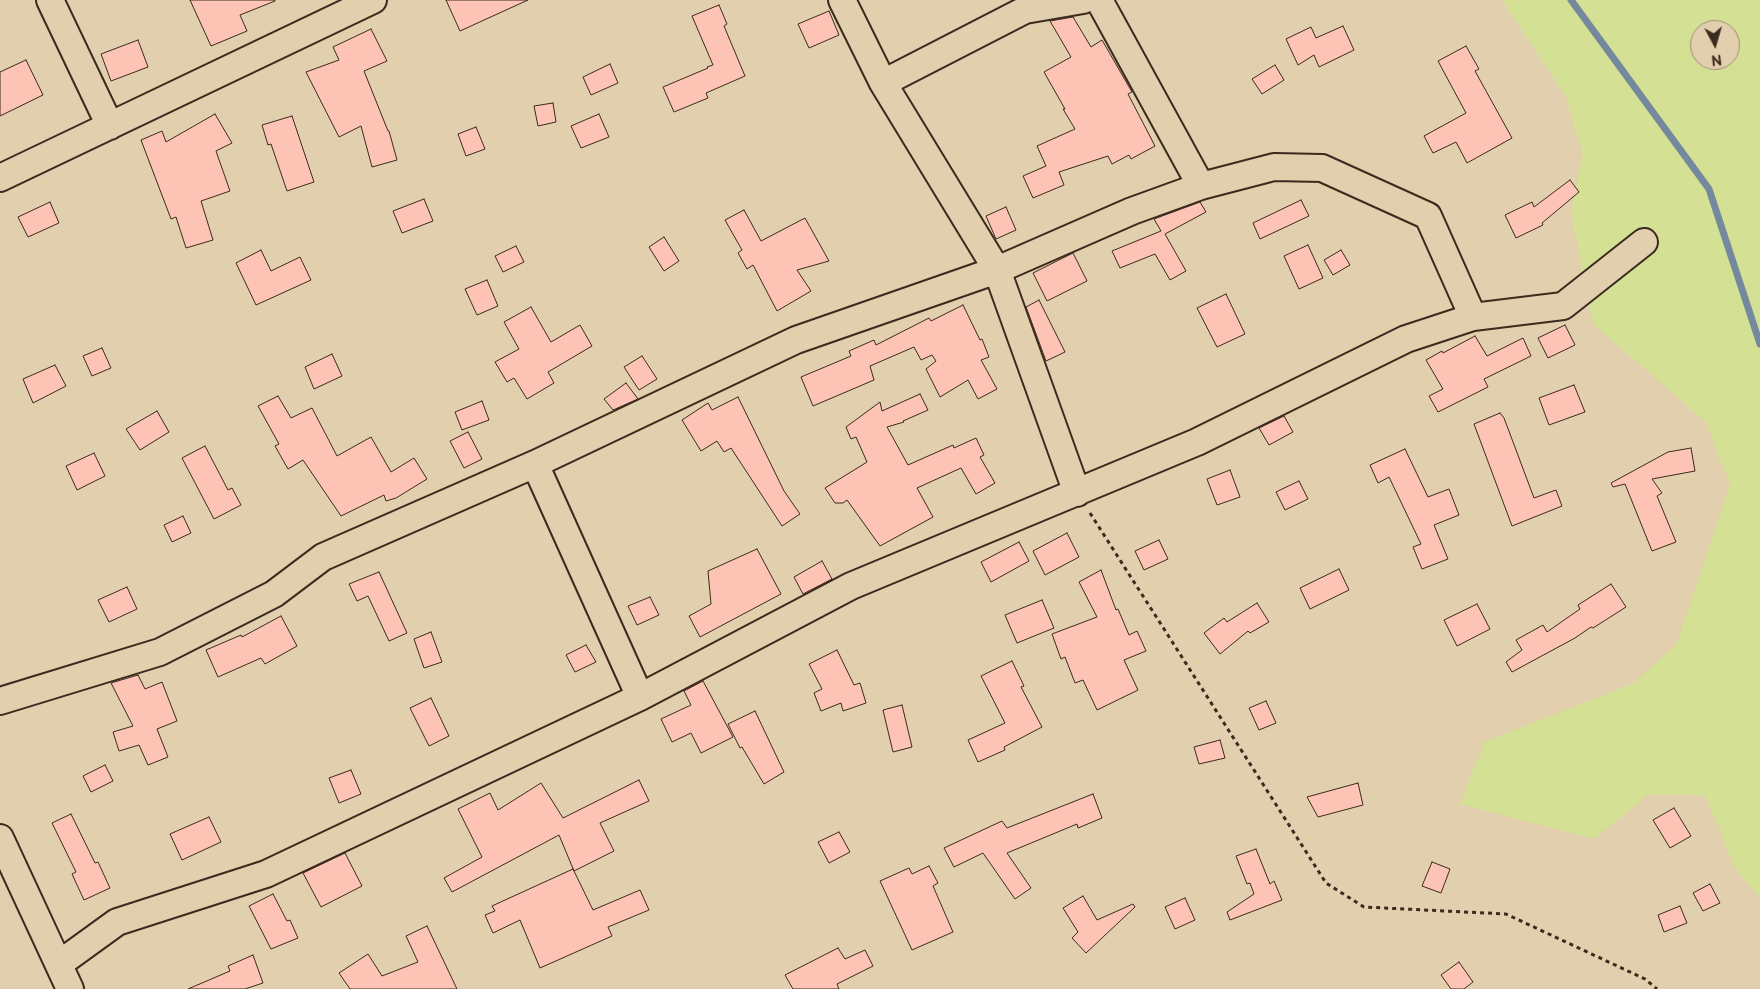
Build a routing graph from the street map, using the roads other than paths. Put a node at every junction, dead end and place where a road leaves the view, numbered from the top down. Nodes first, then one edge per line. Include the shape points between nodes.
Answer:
1 (50, 0) edge
2 (373, 0) edge
3 (842, 0) edge
4 (1083, 0) edge
5 (1099, 0) edge
6 (883, 83) junction
7 (110, 126) junction
8 (0, 178) edge
9 (1201, 186) junction
10 (1644, 242) dead end
11 (997, 270) junction
12 (1473, 317) junction
13 (535, 464) junction
14 (1077, 493) junction
15 (640, 697) junction
16 (0, 700) edge
17 (0, 838) edge
18 (58, 964) junction
19 (70, 989) edge

1 - 7 street
2 - 7 street
3 - 6 street
4 - 6 street via 1024,10
5 - 9 street
6 - 11 street
7 - 8 street
9 - 11 street via 1132,210
9 - 12 street via 1274,167 1322,168 1428,216
10 - 12 street via 1563,306
11 - 13 street via 796,340
11 - 14 street
12 - 14 street via 1406,339 1197,442
13 - 15 street
13 - 16 street via 323,557 274,594 160,652
14 - 15 street via 851,586
15 - 18 street via 266,874 117,922
17 - 18 street
18 - 19 street

